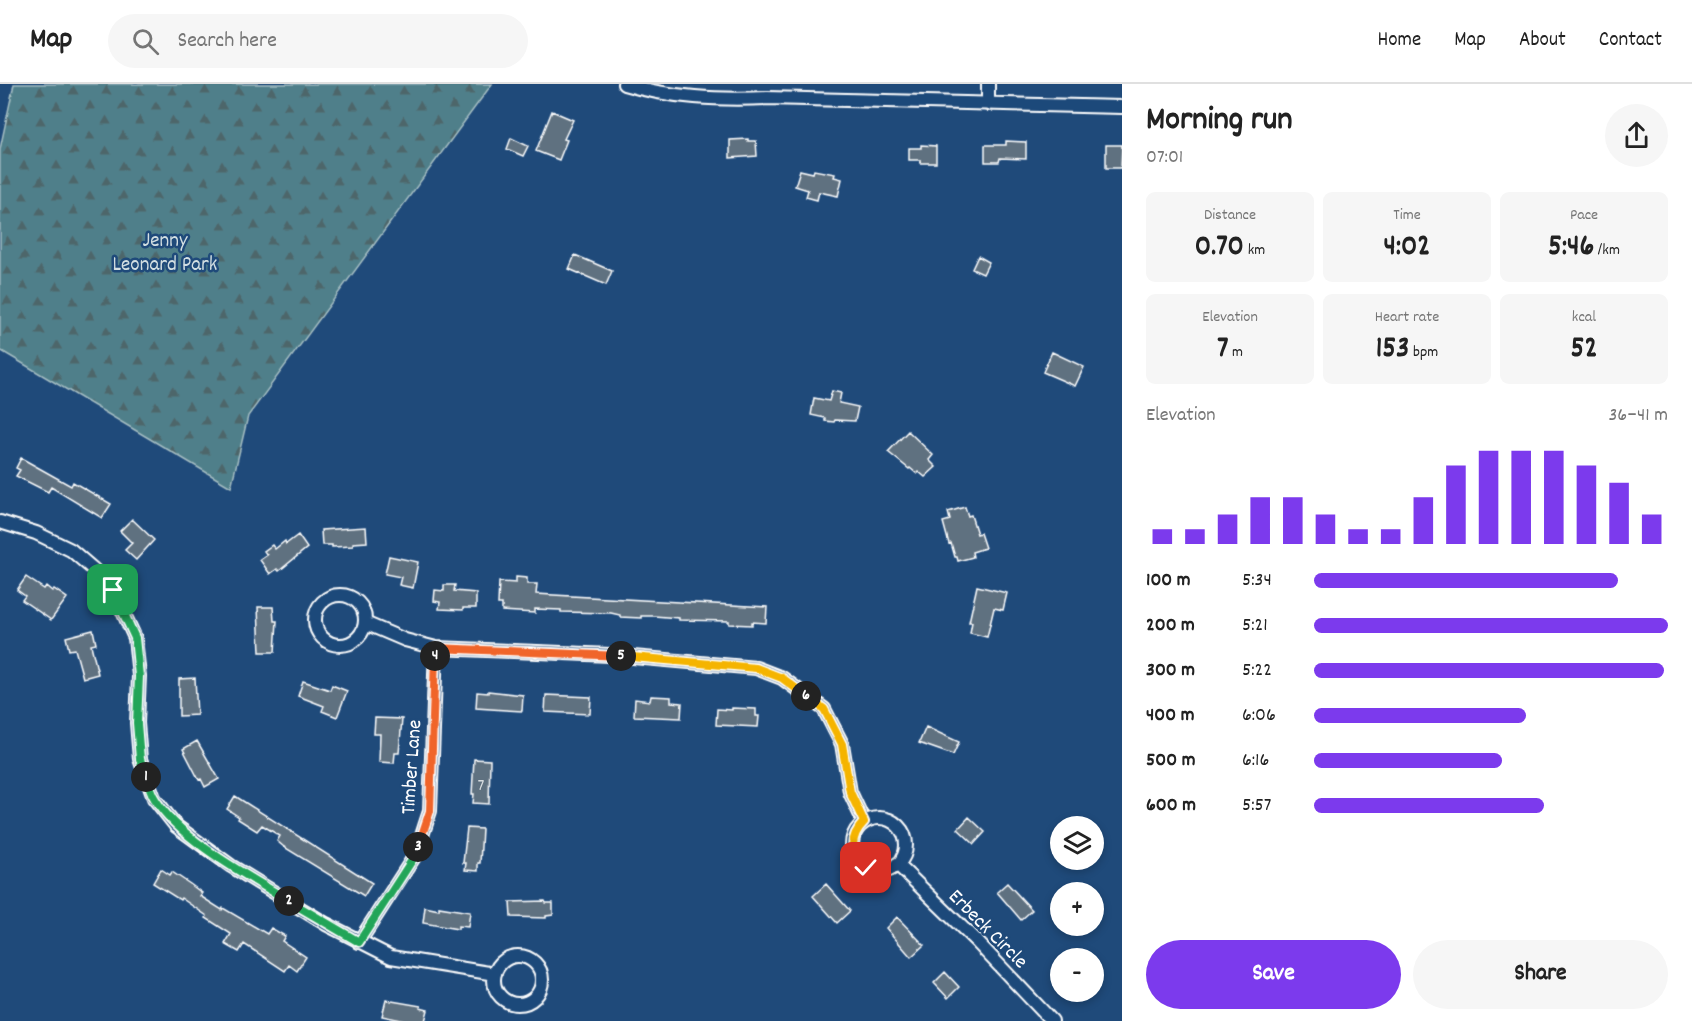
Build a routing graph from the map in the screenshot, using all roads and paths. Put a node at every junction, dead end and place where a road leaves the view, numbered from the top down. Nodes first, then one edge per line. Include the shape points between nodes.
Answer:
1 (624, 84) edge
2 (988, 84) edge
3 (987, 104) junction
4 (1122, 107) edge
5 (0, 522) edge
6 (365, 623) junction
7 (436, 648) junction
8 (864, 822) junction
9 (897, 864) junction
10 (359, 942) junction
11 (495, 974) junction
12 (1052, 1021) edge

1 - 3 street via 674,96 710,99
2 - 3 street
3 - 4 street
5 - 10 street via 36,532 71,550 113,590 135,638 140,759 154,798 176,826 231,866
6 - 6 street via 362,607 349,596 325,599 314,621 321,636 335,645 358,638
6 - 7 street
7 - 8 street via 645,658 756,668 782,678 824,709 842,744 850,792
7 - 10 street, Timber Lane via 430,811 416,854
8 - 9 street via 885,819 900,828 906,844
8 - 9 street via 852,844 857,859 866,868 877,871
9 - 12 street, Erbeck Circle
10 - 11 street via 391,957
11 - 11 street via 496,991 515,1005 531,1002 541,990 539,967 526,957 503,961

